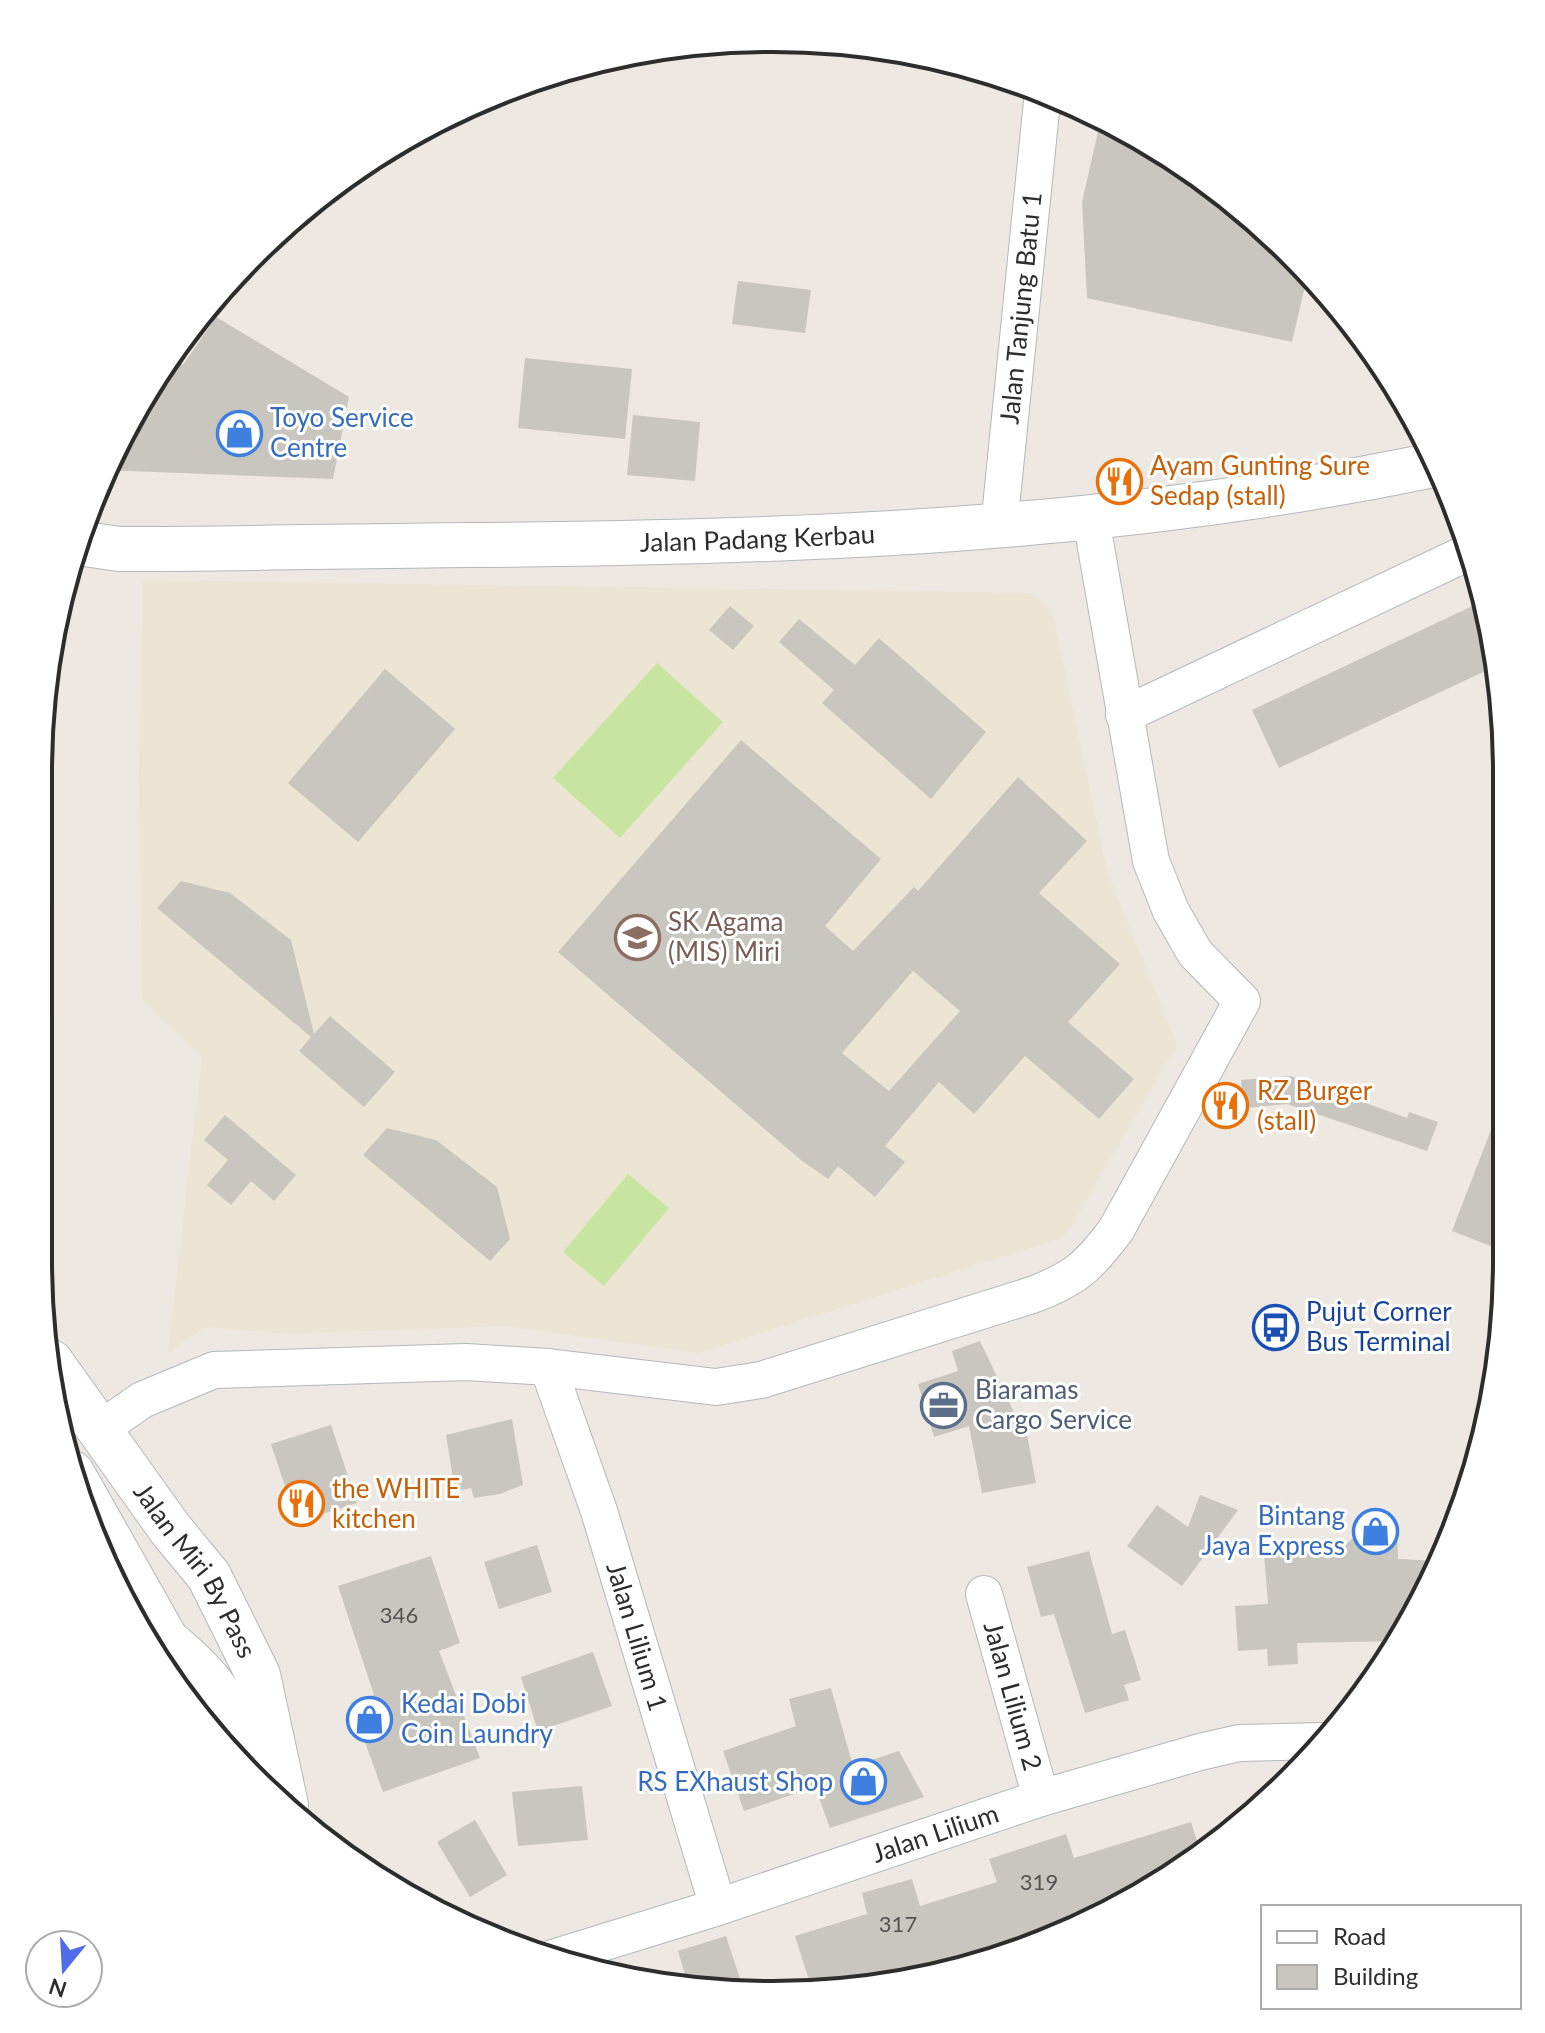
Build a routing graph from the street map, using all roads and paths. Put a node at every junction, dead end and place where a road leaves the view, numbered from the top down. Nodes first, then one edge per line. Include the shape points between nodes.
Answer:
1 (1042, 105) edge
2 (1425, 466) edge
3 (1091, 519) junction
4 (999, 527) junction
5 (89, 545) edge
6 (1459, 556) edge
7 (1124, 715) junction
8 (548, 1367) junction
9 (62, 1377) edge
10 (99, 1430) junction
11 (171, 1530) junction
12 (984, 1594) dead end
13 (166, 1649) edge
14 (172, 1660) edge
15 (1309, 1741) edge
16 (247, 1753) edge
17 (282, 1788) edge
18 (1041, 1798) junction
19 (718, 1907) junction
20 (572, 1952) edge

1 - 4 street, Jalan Tanjung Batu 1
2 - 3 street, Jalan Padang Kerbau
3 - 4 street, Jalan Padang Kerbau
3 - 7 street
4 - 5 street, Jalan Padang Kerbau via 552,546
6 - 7 street
7 - 8 street via 1151,861 1171,911 1195,953 1242,1001 1116,1230 1095,1257 1068,1281 1032,1295 761,1380 716,1387
8 - 10 street via 466,1362 214,1370 142,1400
8 - 19 street, Jalan Lilium 1 via 599,1511
9 - 10 street, Jalan Miri By Pass
10 - 11 street, Jalan Miri By Pass
11 - 13 street via 179,1571
11 - 17 street, Jalan Miri By Pass via 209,1576 258,1675
12 - 18 street, Jalan Lilium 2
14 - 16 street via 212,1680
15 - 18 street, Jalan Lilium via 1239,1743
18 - 19 street, Jalan Lilium
19 - 20 street, Jalan Lilium

